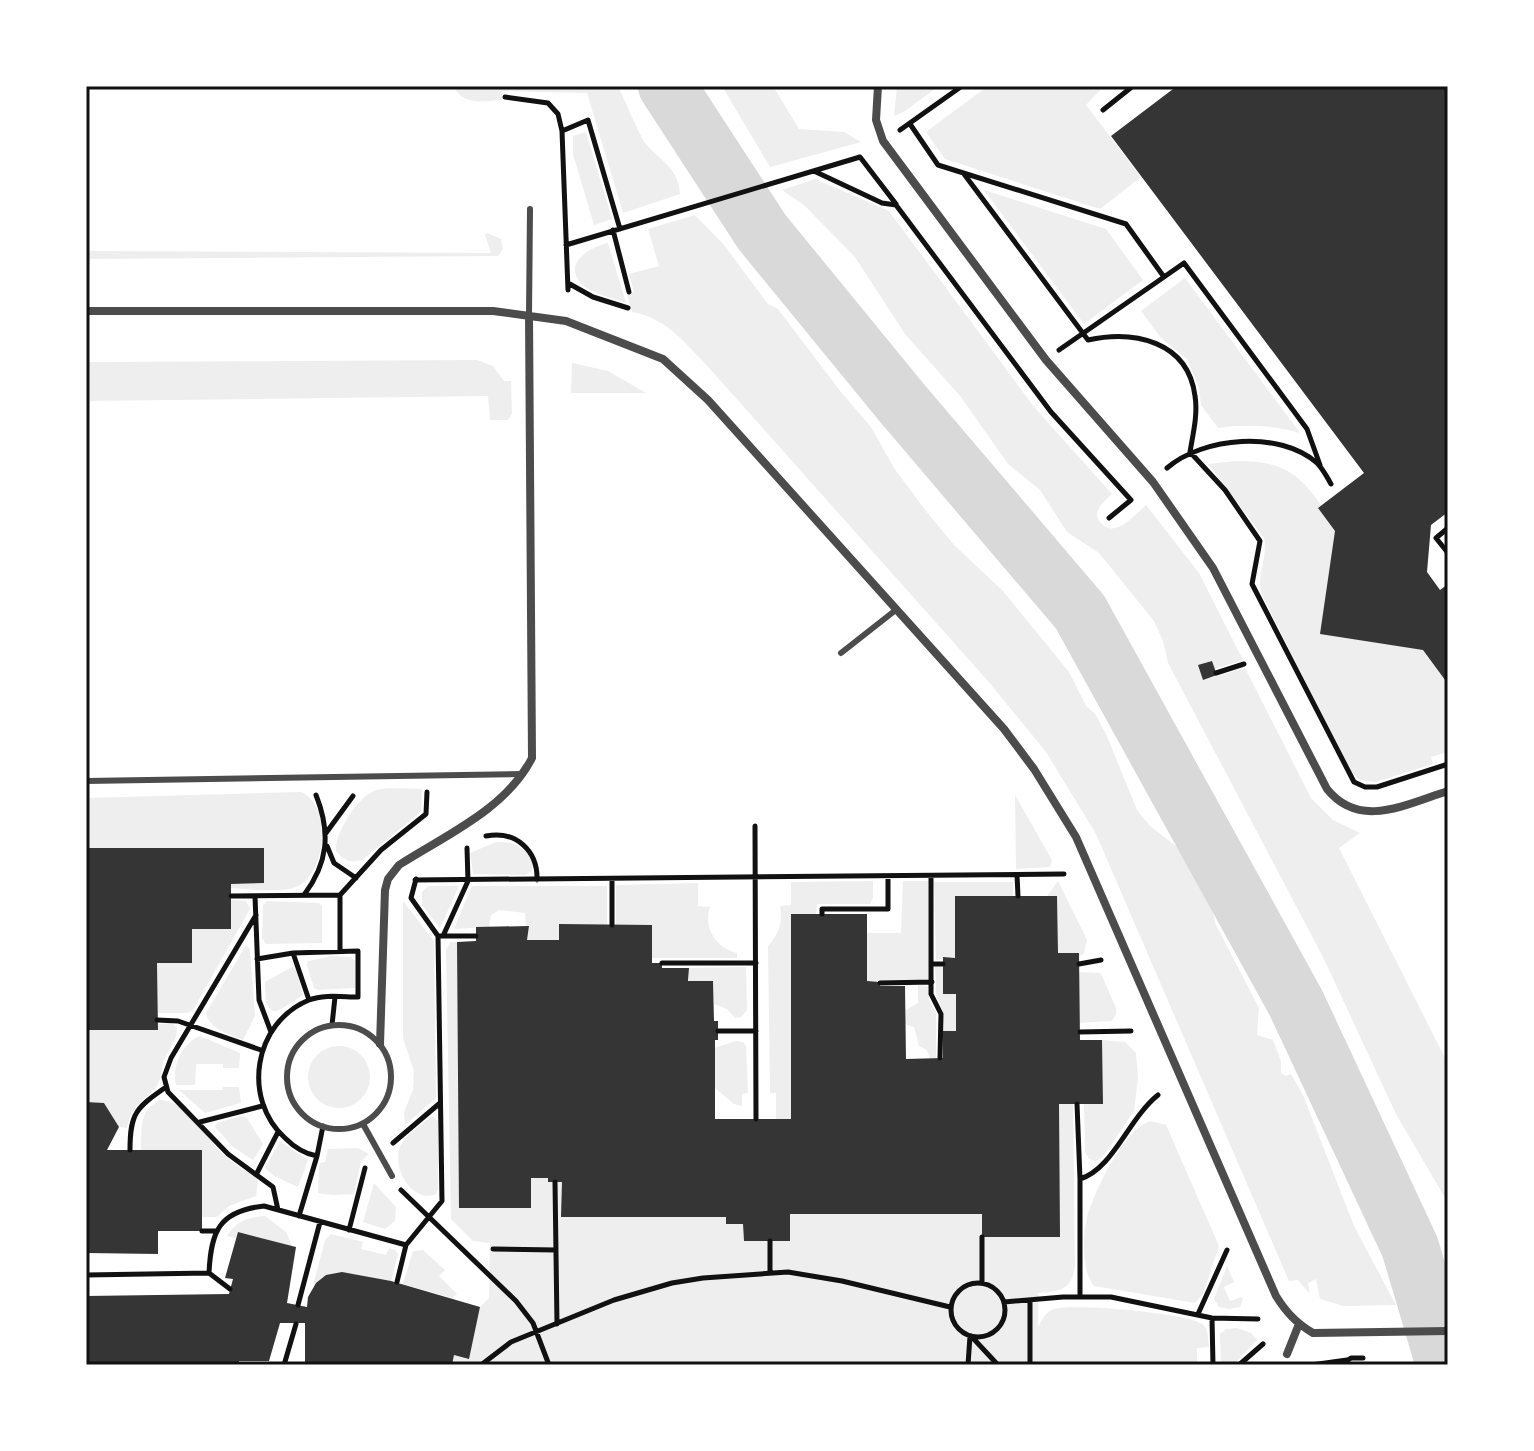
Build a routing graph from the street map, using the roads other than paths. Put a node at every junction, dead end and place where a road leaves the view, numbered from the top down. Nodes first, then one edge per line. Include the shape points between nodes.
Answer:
1 (878, 86) edge
2 (530, 209) dead end
3 (86, 311) edge
4 (529, 315) junction
5 (897, 609) junction
6 (841, 653) dead end
7 (523, 774) junction
8 (86, 781) edge
9 (1448, 791) edge
10 (380, 1044) junction
11 (363, 1124) junction
12 (392, 1176) road end
13 (1299, 1324) junction
14 (1448, 1331) edge
15 (1287, 1354) dead end

1 - 9 street via 876,120 883,141 1046,360 1153,482 1213,568 1333,796 1350,809 1374,811
2 - 4 lane
3 - 4 street via 455,309
4 - 5 street via 566,321 663,359 708,400
4 - 7 street via 534,742
5 - 6 lane
5 - 13 street via 1004,729 1076,837 1276,1296
7 - 8 lane
7 - 10 street via 503,797 399,865 388,879
10 - 11 lane via 392,1073 390,1088 385,1103
10 - 11 lane via 359,1029 332,1025 315,1030 291,1056 287,1074 297,1108 311,1121 345,1129
11 - 12 lane
13 - 14 street via 1313,1333
13 - 15 street

